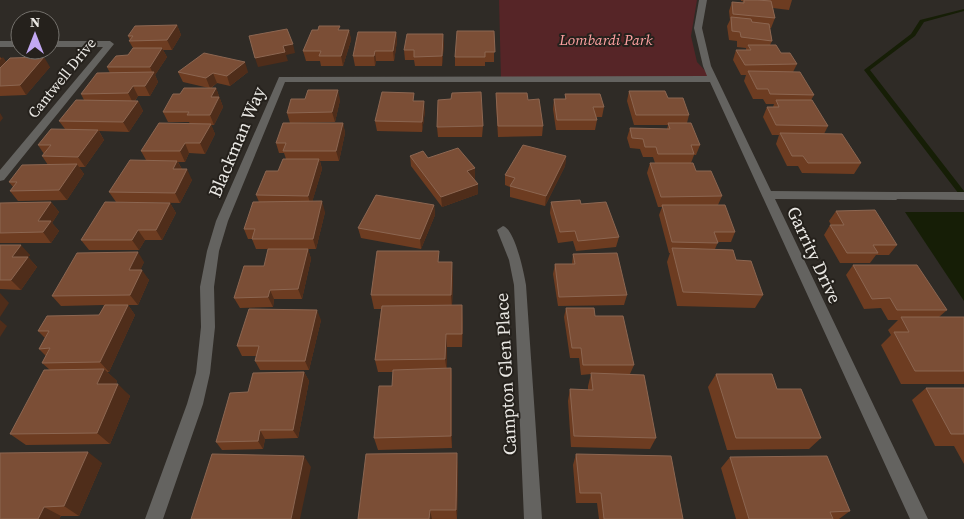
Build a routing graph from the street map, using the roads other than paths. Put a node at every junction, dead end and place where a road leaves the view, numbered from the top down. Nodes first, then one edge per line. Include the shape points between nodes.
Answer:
1 (703, 0) edge
2 (60, 44) edge
3 (713, 80) junction
4 (4, 168) edge
5 (0, 177) edge
6 (766, 195) junction
7 (964, 196) edge
8 (503, 230) dead end
9 (154, 519) edge
10 (533, 519) edge
11 (919, 519) edge

1 - 3 street, Garrity Drive via 698,28 701,48
2 - 4 street, Cantwell Drive via 110,44
3 - 6 street, Garrity Drive
3 - 9 street, Blackman Way via 282,79 222,221 213,251 203,373
4 - 5 street, Cantwell Drive
6 - 7 street
6 - 11 street, Garrity Drive
8 - 10 street, Campton Glen Place via 516,260 520,285

